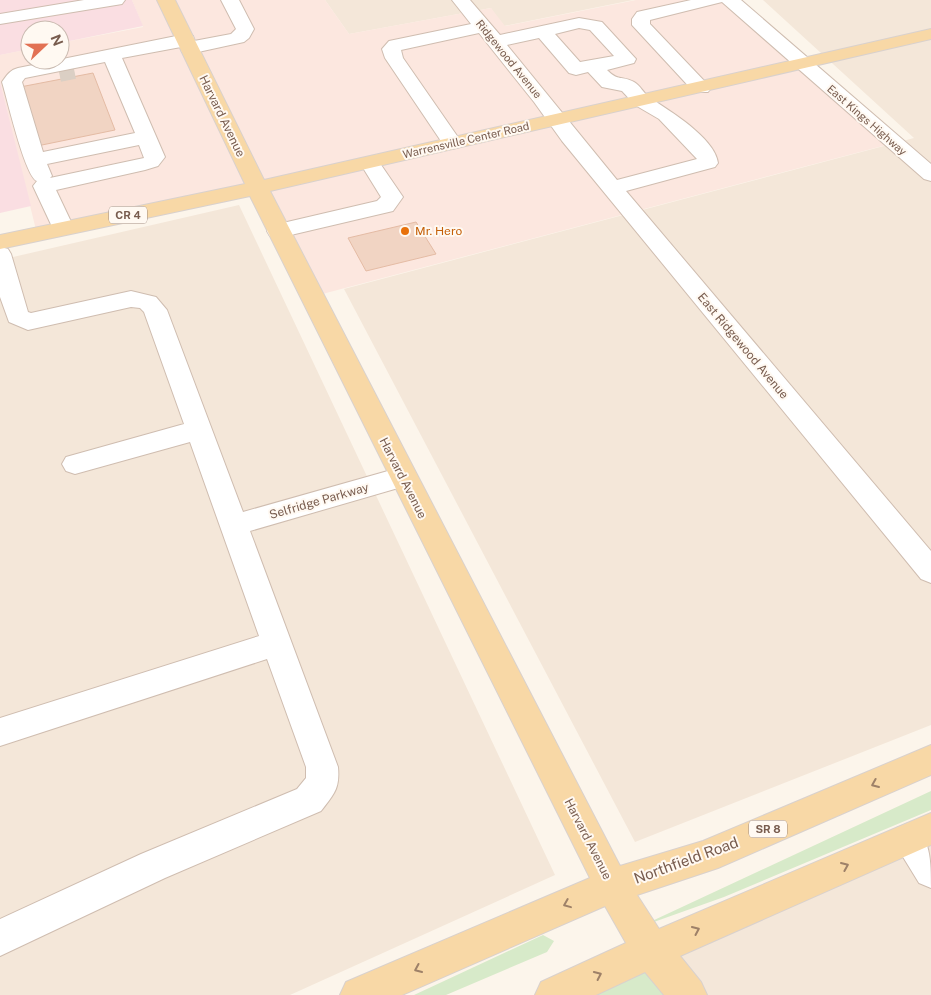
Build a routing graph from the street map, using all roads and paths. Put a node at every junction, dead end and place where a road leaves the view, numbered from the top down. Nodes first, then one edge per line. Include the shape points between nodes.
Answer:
1 (116, 0) edge
2 (166, 0) edge
3 (230, 0) edge
4 (461, 0) edge
5 (715, 0) edge
6 (730, 0) edge
7 (0, 19) edge
8 (543, 31) junction
9 (489, 34) junction
10 (931, 34) edge
11 (187, 44) junction
12 (113, 58) junction
13 (602, 64) junction
14 (803, 64) junction
15 (12, 82) junction
16 (702, 88) junction
17 (635, 94) junction
18 (556, 120) junction
19 (147, 137) junction
20 (452, 143) junction
21 (35, 160) junction
22 (370, 162) junction
23 (931, 175) edge
24 (44, 186) junction
25 (256, 188) junction
26 (612, 188) junction
27 (62, 228) junction
28 (278, 231) junction
29 (0, 242) edge
30 (0, 254) edge
31 (198, 430) junction
32 (75, 464) dead end
33 (402, 477) junction
34 (235, 526) junction
35 (931, 571) edge
36 (278, 643) junction
37 (0, 732) edge
38 (931, 760) edge
39 (920, 834) edge
40 (931, 871) edge
41 (612, 886) junction
42 (0, 938) edge
43 (651, 950) junction
44 (359, 995) edge
45 (554, 995) edge
46 (688, 995) edge

1 - 7 street
2 - 11 main road, Harvard Avenue
3 - 11 street via 245,28 243,34 237,38
4 - 9 street, Ridgewood Avenue
5 - 16 street via 641,19 641,25
6 - 14 street, East Kings Highway
8 - 9 street
8 - 13 street via 576,69
8 - 13 street via 579,23 596,26 627,59
9 - 18 street, Ridgewood Avenue
9 - 20 street via 396,45 391,49
10 - 14 main road, Warrensville Center Road / CR 4
11 - 12 street
11 - 25 main road, Harvard Avenue
12 - 15 street
12 - 15 street via 18,74
12 - 19 street
13 - 17 street via 596,70 610,83
14 - 16 main road, Warrensville Center Road / CR 4
14 - 23 street, East Kings Highway
15 - 21 street
16 - 17 main road, Warrensville Center Road / CR 4
17 - 18 main road, Warrensville Center Road / CR 4
17 - 26 street via 666,116 699,147 707,156 708,163
18 - 20 main road, Warrensville Center Road / CR 4
18 - 26 street, East Ridgewood Avenue
19 - 21 street
19 - 24 street via 155,157 151,162
20 - 22 main road, Warrensville Center Road / CR 4
21 - 24 street
22 - 25 main road, Warrensville Center Road / CR 4
22 - 28 street via 392,197 385,206
24 - 27 street
25 - 27 main road, Warrensville Center Road / CR 4
25 - 28 main road, Harvard Avenue
26 - 35 street, East Ridgewood Avenue
27 - 29 main road, Warrensville Center Road / CR 4
28 - 33 main road, Harvard Avenue
30 - 31 street via 17,316 28,322 131,299 148,302 155,310
31 - 32 street
31 - 34 street
33 - 34 street, Selfridge Parkway
33 - 41 main road, Harvard Avenue
34 - 36 street
36 - 37 street
36 - 42 street via 322,767 323,783 309,800 153,866
38 -> 41 main road, Northfield Road / SR 8 via 706,856
39 - 40 street
43 -> 39 main road
41 - 43 main road, Harvard Avenue
41 -> 44 main road, Northfield Road / SR 8
45 -> 43 main road
43 - 46 main road, Harvard Avenue

